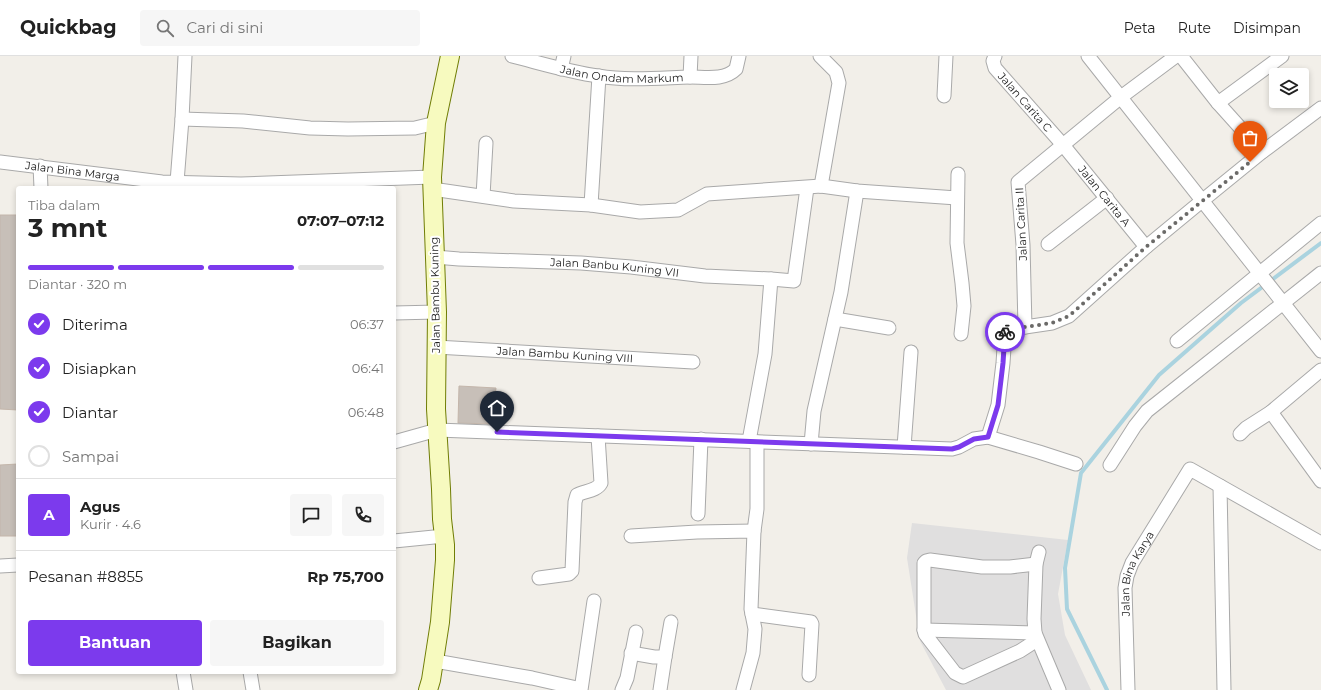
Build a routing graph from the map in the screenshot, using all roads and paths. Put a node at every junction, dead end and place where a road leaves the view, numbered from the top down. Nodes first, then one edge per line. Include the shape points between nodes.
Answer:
1 (184, 56) edge
2 (450, 56) edge
3 (512, 56) edge
4 (691, 56) edge
5 (738, 56) edge
6 (820, 56) edge
7 (946, 56) edge
8 (995, 56) edge
9 (1088, 56) edge
10 (1176, 56) edge
11 (1181, 56) edge
12 (1282, 56) edge
13 (562, 62) edge
14 (599, 76) junction
15 (690, 77) junction
16 (944, 96) dead end
17 (1121, 97) junction
18 (1218, 103) junction
19 (1320, 110) edge
20 (182, 119) junction
21 (436, 123) junction
22 (486, 143) dead end
23 (1063, 145) junction
24 (1262, 152) junction
25 (0, 162) edge
26 (40, 166) junction
27 (958, 174) dead end
28 (177, 182) junction
29 (432, 183) junction
30 (139, 184) edge
31 (335, 184) edge
32 (41, 186) edge
33 (241, 186) edge
34 (821, 186) junction
35 (807, 188) junction
36 (857, 191) junction
37 (483, 196) junction
38 (957, 198) junction
39 (1107, 198) junction
40 (1203, 200) junction
41 (591, 205) junction
42 (1321, 223) edge
43 (1048, 244) dead end
44 (1146, 247) junction
45 (435, 257) junction
46 (1321, 273) edge
47 (1263, 276) junction
48 (771, 279) junction
49 (1283, 303) junction
50 (437, 312) junction
51 (396, 313) edge
52 (835, 319) junction
53 (1025, 327) junction
54 (889, 328) dead end
55 (961, 334) dead end
56 (1177, 341) dead end
57 (436, 348) junction
58 (1321, 351) edge
59 (911, 352) dead end
60 (693, 362) dead end
61 (1321, 370) edge
62 (1271, 412) junction
63 (437, 430) junction
64 (1240, 434) dead end
65 (598, 436) junction
66 (988, 437) junction
67 (701, 439) junction
68 (396, 441) edge
69 (753, 441) junction
70 (811, 444) junction
71 (904, 447) junction
72 (1076, 464) dead end
73 (1110, 465) dead end
74 (1321, 481) edge
75 (1220, 486) junction
76 (698, 514) dead end
77 (754, 531) junction
78 (444, 536) junction
79 (631, 536) dead end
80 (396, 541) edge
81 (1321, 543) edge
82 (16, 565) edge
83 (0, 566) edge
84 (539, 578) dead end
85 (594, 601) dead end
86 (752, 614) junction
87 (671, 622) dead end
88 (924, 630) junction
89 (636, 632) dead end
90 (1036, 637) junction
91 (631, 653) junction
92 (665, 657) junction
93 (435, 660) junction
94 (183, 674) edge
95 (250, 674) edge
96 (809, 674) dead end
97 (186, 690) edge
98 (253, 690) edge
99 (428, 690) edge
100 (581, 690) edge
101 (622, 690) edge
102 (660, 690) edge
103 (744, 690) edge
104 (1060, 690) edge
105 (1128, 690) edge
106 (1224, 690) edge

1 - 20 street
2 - 21 street, Jalan Bambu Kuning
3 - 13 street, Jalan Ondam Markum
4 - 15 street, Jalan Ondam Markum
5 - 15 street via 736,69 727,76
6 - 34 street via 836,72 839,83
7 - 16 street
8 - 23 street, Jalan Carita C via 995,68
9 - 17 street
10 - 17 street, Jalan Carita II
11 - 18 street
12 - 18 street
13 - 14 street, Jalan Ondam Markum
14 - 15 street, Jalan Ondam Markum
14 - 41 street
17 - 23 street, Jalan Carita II
17 - 40 street
18 - 24 street
19 - 24 street
20 - 21 street via 243,121 348,130 414,128
20 - 28 street
21 - 29 street, Jalan Bambu Kuning
22 - 37 street
23 - 39 street, Jalan Carita A
23 - 53 street, Jalan Carita II via 1018,182
24 - 40 street
25 - 26 street, Jalan Bina Marga
26 - 30 street, Jalan Bina Marga
26 - 32 street
27 - 38 street
28 - 30 street, Jalan Bina Marga
28 - 33 street, Jalan Bina Marga
29 - 31 street, Jalan Bina Marga
29 - 37 street, Jalan Bina Marga
29 - 45 street, Jalan Bambu Kuning
31 - 33 street, Jalan Bina Marga
34 - 35 street, Jalan Bina Marga
34 - 36 street, Jalan Bina Marga
35 - 41 street, Jalan Bina Marga via 707,194 678,210 640,212
35 - 48 street, Jalan Banbu Kuning VII via 794,281
36 - 38 street, Jalan Bina Marga
36 - 52 street
37 - 41 street, Jalan Bina Marga via 514,201
38 - 55 street via 957,243 964,306
39 - 43 street
39 - 44 street, Jalan Carita A
40 - 44 street
40 - 47 street
42 - 47 street
44 - 53 street via 1069,316 1052,323
45 - 48 street, Jalan Banbu Kuning VII via 580,263 705,276
45 - 50 street, Jalan Bambu Kuning
46 - 49 street
47 - 49 street
47 - 56 street
48 - 69 street via 765,354
49 - 58 street
49 - 73 street via 1146,411
50 - 51 street
50 - 57 street, Jalan Bambu Kuning
52 - 54 street
52 - 70 street via 814,411
53 - 66 street via 1011,327 1005,333 998,405
57 - 60 street, Jalan Bambu Kuning VIII
57 - 63 street, Jalan Bambu Kuning
59 - 71 street
61 - 62 street
62 - 64 street
62 - 74 street
63 - 65 street
63 - 68 street
63 - 78 street, Jalan Bambu Kuning
65 - 67 street
65 - 84 street via 601,483 596,488 577,495 572,571 569,574
66 - 71 street via 974,439 952,449
66 - 72 street
67 - 69 street
67 - 76 street
69 - 70 street
69 - 77 street via 757,509
70 - 71 street
75 - 81 street
75 - 105 street, Jalan Bina Karya via 1190,469 1132,563 1125,588
75 - 106 street
77 - 79 street
77 - 86 street
78 - 80 street
78 - 93 street, Jalan Bambu Kuning via 445,579
82 - 83 street
85 - 100 street
86 - 96 street via 811,622
86 - 103 street via 755,630 753,653
87 - 92 street
88 - 90 street
88 - 90 street via 955,673 963,677 1020,651
88 - 90 street via 926,561 1010,567 1037,558 1034,619
89 - 91 street
90 - 104 street
91 - 92 street
91 - 101 street via 627,678
92 - 102 street
93 - 99 street, Jalan Bambu Kuning
93 - 100 street
94 - 97 street
95 - 98 street

